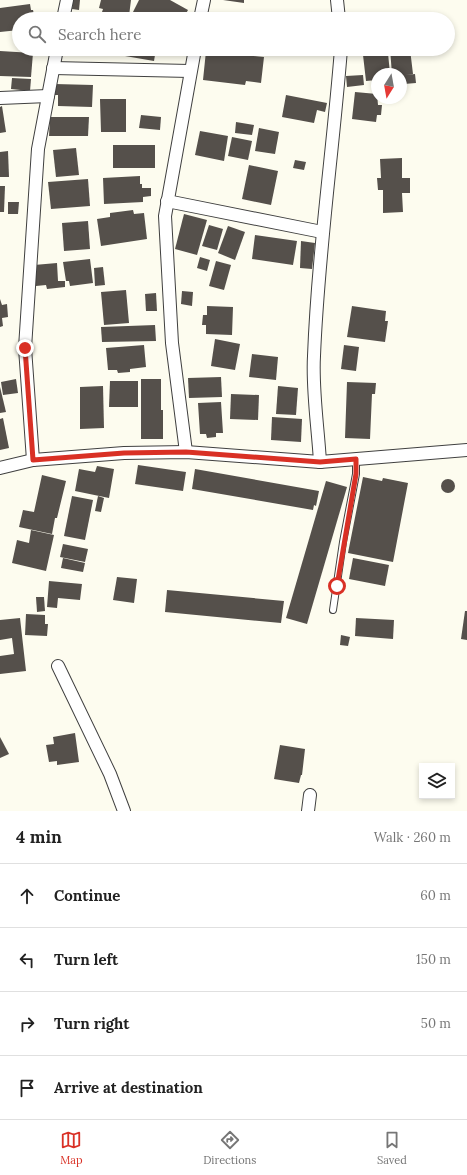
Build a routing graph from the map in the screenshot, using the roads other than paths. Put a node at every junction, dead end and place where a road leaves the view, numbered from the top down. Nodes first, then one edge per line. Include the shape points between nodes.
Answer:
1 (67, 0) edge
2 (204, 0) edge
3 (337, 0) edge
4 (64, 12) edge
5 (201, 12) edge
6 (338, 12) edge
7 (56, 56) edge
8 (193, 56) edge
9 (340, 56) edge
10 (53, 68) junction
11 (190, 71) junction
12 (48, 96) junction
13 (0, 98) edge
14 (167, 201) junction
15 (322, 232) junction
16 (467, 450) edge
17 (186, 452) junction
18 (356, 459) junction
19 (33, 460) junction
20 (320, 462) junction
21 (0, 468) edge
22 (333, 610) dead end
23 (58, 666) dead end
24 (310, 795) dead end
25 (124, 811) edge
26 (308, 811) edge

1 - 4 street
2 - 5 street
3 - 6 street
7 - 10 street
8 - 11 street
9 - 15 street
10 - 11 street
10 - 12 street
11 - 14 street
12 - 13 street
12 - 19 street via 38,149 25,348
14 - 15 street
14 - 17 street via 165,216 172,343
15 - 20 street via 314,358
16 - 18 street
17 - 19 street via 124,453
17 - 20 street
18 - 20 street
18 - 22 lane via 356,474
19 - 21 street
23 - 25 street via 110,774
24 - 26 street

